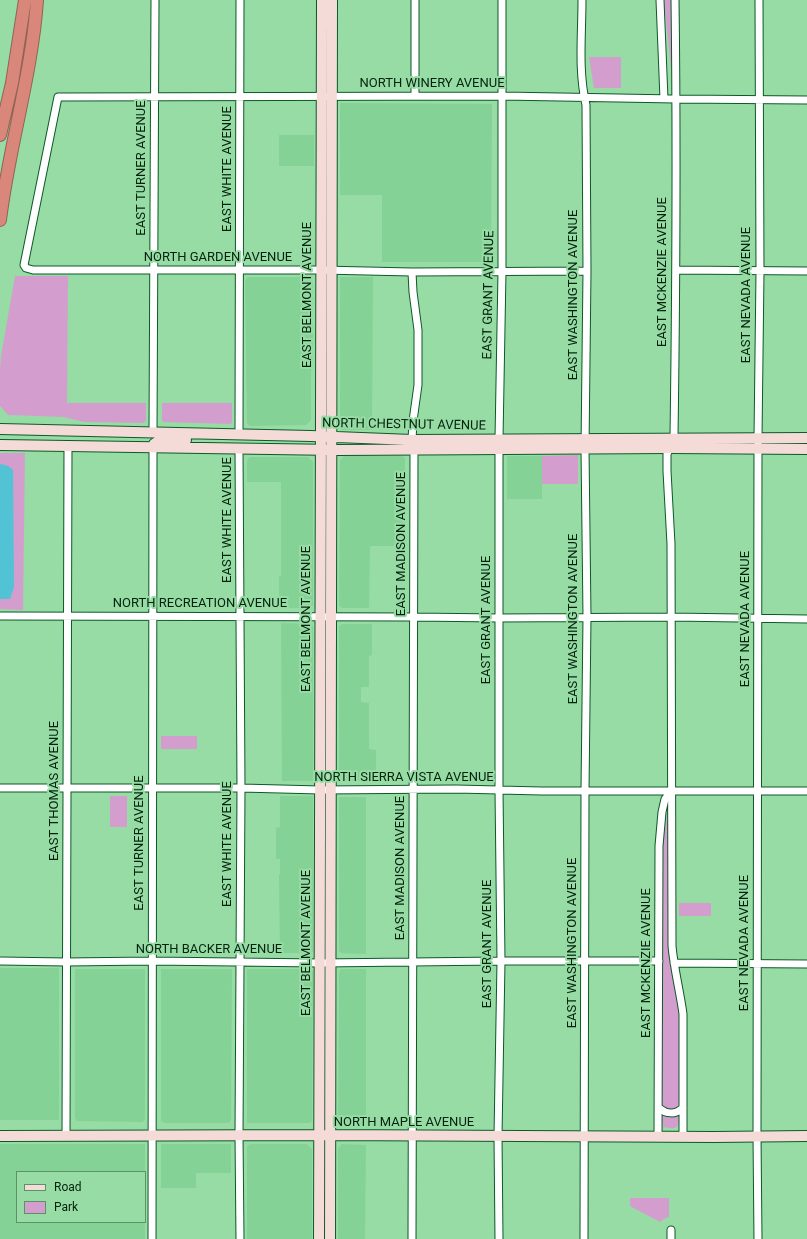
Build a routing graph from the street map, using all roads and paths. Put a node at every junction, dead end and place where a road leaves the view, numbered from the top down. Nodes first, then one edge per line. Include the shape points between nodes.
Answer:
1 (25, 0) edge
2 (37, 0) edge
3 (155, 0) edge
4 (240, 0) edge
5 (322, 0) edge
6 (332, 0) edge
7 (415, 0) edge
8 (502, 0) edge
9 (582, 0) edge
10 (660, 0) edge
11 (675, 0) edge
12 (759, 0) edge
13 (327, 95) junction
14 (240, 96) junction
15 (415, 96) junction
16 (502, 96) junction
17 (58, 97) joint
18 (154, 97) junction
19 (584, 98) junction
20 (664, 99) junction
21 (676, 99) junction
22 (758, 100) junction
23 (807, 100) edge
24 (0, 135) edge
25 (8, 166) junction
26 (0, 200) edge
27 (0, 220) edge
28 (153, 270) junction
29 (240, 270) junction
30 (321, 270) junction
31 (332, 270) junction
32 (676, 270) junction
33 (502, 271) junction
34 (587, 271) junction
35 (760, 271) junction
36 (807, 271) edge
37 (412, 272) junction
38 (0, 429) edge
39 (153, 432) junction
40 (240, 434) junction
41 (321, 436) junction
42 (331, 437) junction
43 (674, 438) junction
44 (758, 438) junction
45 (807, 438) edge
46 (499, 439) junction
47 (585, 444) junction
48 (0, 445) edge
49 (413, 445) junction
50 (68, 446) junction
51 (153, 447) junction
52 (670, 448) junction
53 (240, 449) junction
54 (499, 449) junction
55 (758, 449) junction
56 (807, 449) edge
57 (321, 450) junction
58 (331, 450) junction
59 (0, 616) edge
60 (67, 616) junction
61 (153, 616) junction
62 (240, 616) junction
63 (320, 616) junction
64 (331, 616) junction
65 (414, 617) junction
66 (587, 617) junction
67 (672, 617) junction
68 (499, 618) junction
69 (758, 618) junction
70 (807, 618) edge
71 (0, 788) edge
72 (240, 788) junction
73 (67, 789) junction
74 (152, 789) junction
75 (414, 789) junction
76 (320, 790) junction
77 (331, 790) junction
78 (499, 790) junction
79 (585, 791) junction
80 (671, 791) junction
81 (757, 791) junction
82 (807, 791) edge
83 (0, 961) edge
84 (152, 961) junction
85 (240, 961) junction
86 (501, 961) junction
87 (585, 961) junction
88 (659, 961) junction
89 (66, 962) junction
90 (330, 962) junction
91 (413, 962) junction
92 (320, 963) junction
93 (674, 964) junction
94 (758, 964) junction
95 (807, 964) edge
96 (659, 1108) junction
97 (683, 1108) junction
98 (152, 1135) junction
99 (239, 1135) junction
100 (319, 1135) junction
101 (330, 1135) junction
102 (0, 1136) edge
103 (66, 1136) junction
104 (412, 1136) junction
105 (498, 1136) junction
106 (757, 1136) junction
107 (807, 1136) edge
108 (585, 1137) junction
109 (658, 1137) junction
110 (683, 1137) junction
111 (671, 1230) dead end
112 (152, 1239) edge
113 (240, 1239) edge
114 (319, 1239) edge
115 (330, 1239) edge
116 (412, 1239) edge
117 (499, 1239) edge
118 (584, 1239) edge
119 (671, 1239) edge
120 (758, 1239) edge

1 - 24 highway via 12,83
2 - 25 highway via 31,56
3 - 18 street, EAST TURNER AVENUE
4 - 14 street, EAST WHITE AVENUE
5 - 13 main road, EAST BELMONT AVENUE
6 - 13 main road, EAST BELMONT AVENUE
7 - 15 street
8 - 16 street, EAST GRANT AVENUE
9 - 19 street, EAST WASHINGTON AVENUE via 581,72
10 - 20 street
11 - 21 street, EAST MCKENZIE AVENUE
12 - 22 street, EAST NEVADA AVENUE
13 - 14 street, NORTH WINERY AVENUE
13 - 15 street, NORTH WINERY AVENUE
13 - 30 main road, EAST BELMONT AVENUE
13 - 31 main road, EAST BELMONT AVENUE
14 - 18 street, NORTH WINERY AVENUE
14 - 29 street, EAST WHITE AVENUE
15 - 16 street, NORTH WINERY AVENUE
16 - 19 street, NORTH WINERY AVENUE
16 - 33 street, EAST GRANT AVENUE
17 - 18 street, NORTH WINERY AVENUE
17 - 28 street, NORTH GARDEN AVENUE via 24,265 33,270
18 - 28 street, EAST TURNER AVENUE
19 - 20 street, NORTH WINERY AVENUE
19 - 34 street, EAST WASHINGTON AVENUE
20 - 21 street, NORTH WINERY AVENUE
21 - 22 street, NORTH WINERY AVENUE
21 - 32 street, EAST MCKENZIE AVENUE
22 - 23 street, NORTH WINERY AVENUE
22 - 35 street, EAST NEVADA AVENUE
25 - 26 highway
25 - 27 highway
28 - 29 street, NORTH GARDEN AVENUE
28 - 39 street, EAST TURNER AVENUE
29 - 30 street, NORTH GARDEN AVENUE
29 - 40 street, EAST WHITE AVENUE
30 - 31 street, NORTH GARDEN AVENUE
30 - 41 main road, EAST BELMONT AVENUE
31 - 37 street, NORTH GARDEN AVENUE
31 - 42 main road, EAST BELMONT AVENUE
32 - 35 street
32 - 43 street, EAST MCKENZIE AVENUE
33 - 34 street, NORTH GARDEN AVENUE
33 - 37 street, NORTH GARDEN AVENUE
33 - 46 street, EAST GRANT AVENUE
34 - 47 street, EAST WASHINGTON AVENUE
35 - 36 street
35 - 44 street, EAST NEVADA AVENUE
37 - 49 street, EAST MADISON AVENUE via 418,330 418,385
38 - 39 main road, NORTH CHESTNUT AVENUE
39 - 40 main road, NORTH CHESTNUT AVENUE
40 - 41 main road, NORTH CHESTNUT AVENUE
40 - 51 main road via 212,440 164,440 157,442
41 - 42 main road, NORTH CHESTNUT AVENUE
41 - 57 main road, EAST BELMONT AVENUE
42 - 49 main road, NORTH CHESTNUT AVENUE
42 - 58 main road, EAST BELMONT AVENUE
43 - 44 main road, NORTH CHESTNUT AVENUE
43 - 47 main road, NORTH CHESTNUT AVENUE
43 - 52 street, EAST MCKENZIE AVENUE
44 - 45 main road, NORTH CHESTNUT AVENUE
44 - 55 street, EAST NEVADA AVENUE
46 - 47 main road, NORTH CHESTNUT AVENUE
46 - 49 main road, NORTH CHESTNUT AVENUE
46 - 54 street, EAST GRANT AVENUE
47 - 52 main road, NORTH CHESTNUT AVENUE
47 - 54 main road, NORTH CHESTNUT AVENUE
47 - 66 street, EAST WASHINGTON AVENUE
48 - 50 main road, NORTH CHESTNUT AVENUE
49 - 54 main road, NORTH CHESTNUT AVENUE
49 - 58 main road, NORTH CHESTNUT AVENUE
49 - 65 street, EAST MADISON AVENUE
50 - 51 main road, NORTH CHESTNUT AVENUE
50 - 60 street, EAST THOMAS AVENUE
51 - 53 main road, NORTH CHESTNUT AVENUE
51 - 61 street, EAST TURNER AVENUE
52 - 55 main road, NORTH CHESTNUT AVENUE
52 - 67 street, EAST MCKENZIE AVENUE via 667,454 667,471
53 - 57 main road, NORTH CHESTNUT AVENUE
53 - 62 street, EAST WHITE AVENUE
54 - 68 street, EAST GRANT AVENUE
55 - 56 main road, NORTH CHESTNUT AVENUE
55 - 69 street, EAST NEVADA AVENUE
57 - 58 main road, NORTH CHESTNUT AVENUE
57 - 63 main road, EAST BELMONT AVENUE
58 - 64 main road, EAST BELMONT AVENUE
59 - 60 street, NORTH RECREATION AVENUE
60 - 61 street, NORTH RECREATION AVENUE
60 - 73 street, EAST THOMAS AVENUE
61 - 62 street, NORTH RECREATION AVENUE
61 - 74 street, EAST TURNER AVENUE
62 - 63 street, NORTH RECREATION AVENUE
62 - 72 street, EAST WHITE AVENUE
63 - 64 street, NORTH RECREATION AVENUE
63 - 76 main road, EAST BELMONT AVENUE
64 - 65 street, NORTH RECREATION AVENUE
64 - 77 main road, EAST BELMONT AVENUE
65 - 68 street, NORTH RECREATION AVENUE
65 - 75 street, EAST MADISON AVENUE
66 - 67 street, NORTH RECREATION AVENUE
66 - 68 street, NORTH RECREATION AVENUE
66 - 79 street, EAST WASHINGTON AVENUE
67 - 69 street, NORTH RECREATION AVENUE
67 - 80 street, EAST MCKENZIE AVENUE
68 - 78 street, EAST GRANT AVENUE
69 - 70 street, NORTH RECREATION AVENUE
69 - 81 street, EAST NEVADA AVENUE
71 - 73 street, NORTH SIERRA VISTA AVENUE
72 - 74 street, NORTH SIERRA VISTA AVENUE
72 - 76 street, NORTH SIERRA VISTA AVENUE
72 - 85 street, EAST WHITE AVENUE
73 - 74 street, NORTH SIERRA VISTA AVENUE
73 - 89 street, EAST THOMAS AVENUE
74 - 84 street, EAST TURNER AVENUE
75 - 77 street, NORTH SIERRA VISTA AVENUE
75 - 78 street, NORTH SIERRA VISTA AVENUE
75 - 91 street, EAST MADISON AVENUE
76 - 77 street, NORTH SIERRA VISTA AVENUE
76 - 92 main road, EAST BELMONT AVENUE
77 - 90 main road, EAST BELMONT AVENUE
78 - 79 street, NORTH SIERRA VISTA AVENUE
78 - 86 street, EAST GRANT AVENUE
79 - 80 street, NORTH SIERRA VISTA AVENUE
79 - 87 street, EAST WASHINGTON AVENUE
80 - 81 street, NORTH SIERRA VISTA AVENUE
80 - 88 street, EAST MCKENZIE AVENUE via 665,799 662,812 659,846
80 - 93 street, EAST MCKENZIE AVENUE
81 - 82 street, NORTH SIERRA VISTA AVENUE
81 - 94 street, EAST NEVADA AVENUE
83 - 89 street, NORTH BACKER AVENUE
84 - 85 street, NORTH BACKER AVENUE
84 - 89 street, NORTH BACKER AVENUE
84 - 98 street, EAST TURNER AVENUE
85 - 92 street, NORTH BACKER AVENUE
85 - 99 street, EAST WHITE AVENUE
86 - 87 street, NORTH BACKER AVENUE
86 - 91 street, NORTH BACKER AVENUE
86 - 105 street, EAST GRANT AVENUE
87 - 88 street, NORTH BACKER AVENUE
87 - 108 street, EAST WASHINGTON AVENUE
88 - 96 street, EAST MCKENZIE AVENUE
89 - 103 street, EAST THOMAS AVENUE
90 - 91 street, NORTH BACKER AVENUE
90 - 92 street, NORTH BACKER AVENUE
90 - 101 main road, EAST BELMONT AVENUE
91 - 104 street, EAST MADISON AVENUE
92 - 100 main road, EAST BELMONT AVENUE
93 - 94 street
93 - 97 street, EAST MCKENZIE AVENUE via 683,1014
94 - 95 street
94 - 106 street, EAST NEVADA AVENUE
96 - 97 street via 667,1113 675,1113
96 - 109 street, EAST MCKENZIE AVENUE
97 - 110 street, EAST MCKENZIE AVENUE
98 - 99 main road, NORTH MAPLE AVENUE
98 - 103 main road, NORTH MAPLE AVENUE
98 - 112 street, EAST TURNER AVENUE
99 - 100 main road, NORTH MAPLE AVENUE
99 - 113 street, EAST WHITE AVENUE
100 - 101 main road, NORTH MAPLE AVENUE
100 - 114 main road, EAST BELMONT AVENUE
101 - 104 main road, NORTH MAPLE AVENUE
101 - 115 main road, EAST BELMONT AVENUE
102 - 103 main road, NORTH MAPLE AVENUE
104 - 105 main road, NORTH MAPLE AVENUE
104 - 116 street, EAST MADISON AVENUE
105 - 108 main road, NORTH MAPLE AVENUE
105 - 117 street, EAST GRANT AVENUE
106 - 107 main road, NORTH MAPLE AVENUE
106 - 110 main road, NORTH MAPLE AVENUE
106 - 120 street, EAST NEVADA AVENUE
108 - 109 main road, NORTH MAPLE AVENUE
108 - 118 street, EAST WASHINGTON AVENUE
109 - 110 main road, NORTH MAPLE AVENUE
111 - 119 street

